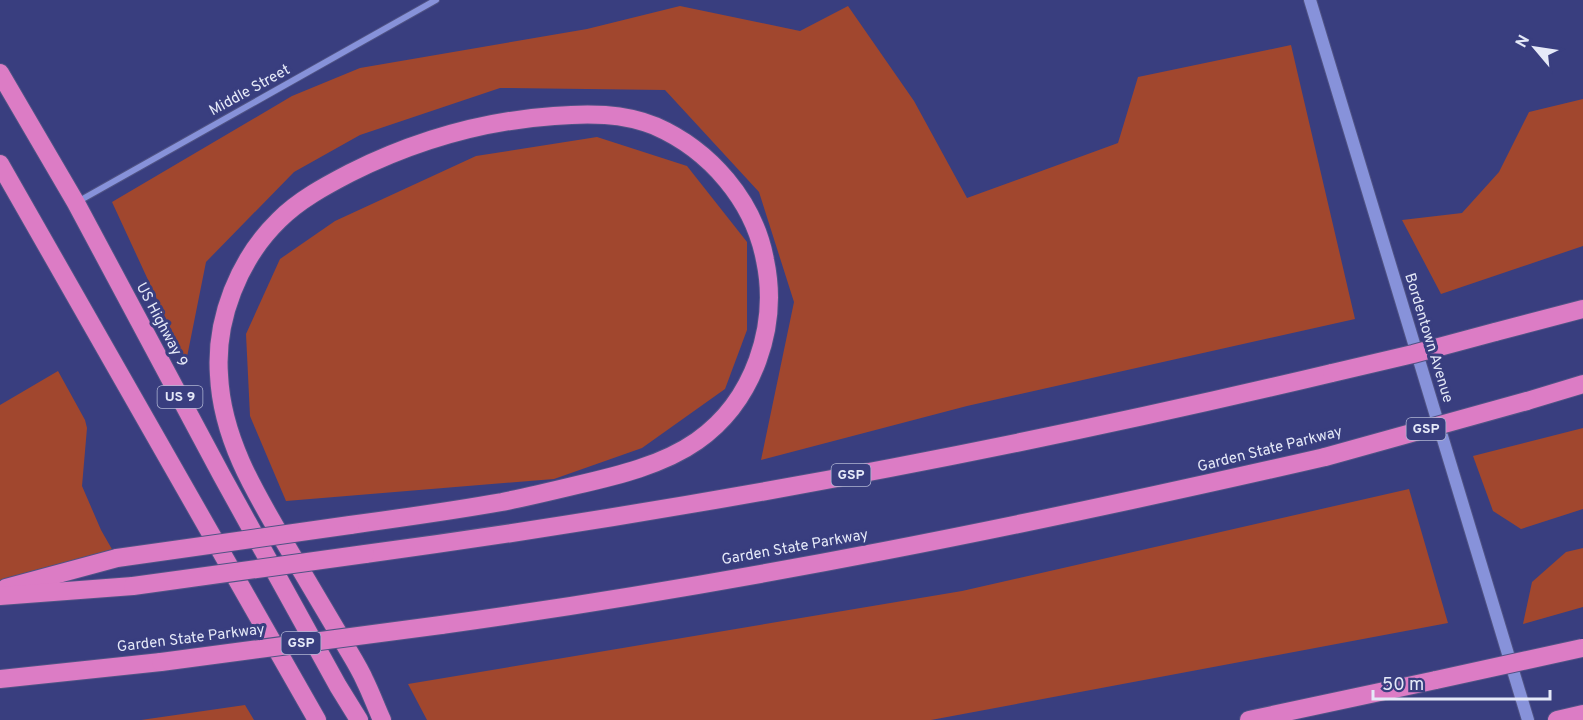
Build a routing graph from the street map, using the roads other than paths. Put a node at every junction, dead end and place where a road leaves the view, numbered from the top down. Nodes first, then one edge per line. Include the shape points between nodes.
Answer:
1 (436, 0) edge
2 (1310, 0) edge
3 (0, 74) edge
4 (0, 164) edge
5 (76, 203) junction
6 (1583, 309) edge
7 (1583, 384) edge
8 (1583, 392) edge
9 (1527, 401) junction
10 (0, 589) edge
11 (0, 596) edge
12 (1583, 648) edge
13 (0, 679) edge
14 (1583, 714) edge
15 (317, 720) edge
16 (359, 720) edge
17 (382, 720) edge
18 (1249, 720) edge
19 (1528, 720) edge
20 (1557, 720) edge

1 - 5 street, Middle Street
2 - 19 street, Bordentown Avenue
3 - 5 highway, US Highway 9 / US 9
4 - 15 highway, US 9
5 - 16 highway, US Highway 9 / US 9 via 222,476
6 - 11 highway, GSP, bridge via 1413,354 1130,419 794,486 539,530 134,586
7 - 9 highway, Garden State Parkway / GSP
8 - 9 highway
9 - 13 highway, Garden State Parkway / GSP, bridge via 1325,457 854,556 441,625
10 - 17 highway, bridge via 117,558 350,525 507,501 637,469 698,441 730,410 754,370 767,326 769,282 760,238 739,198 694,148 653,125 610,115 566,115 494,123 448,133 371,162 322,188 281,217 253,251 233,291 218,357 227,424 235,449 256,495 364,677
12 - 18 highway, bridge
14 - 20 highway

